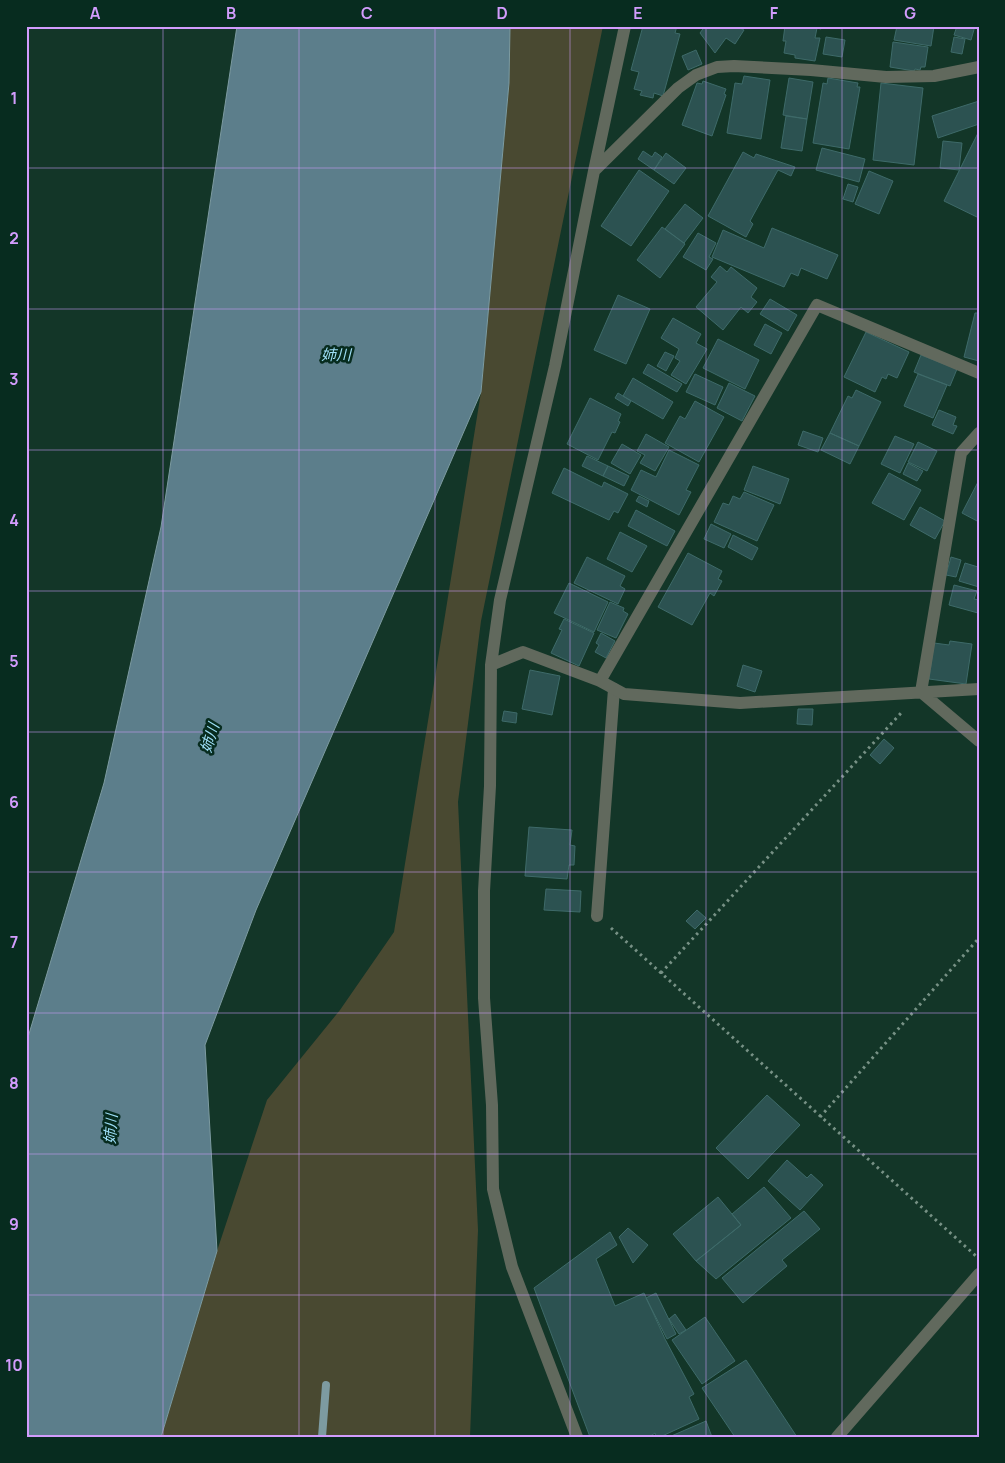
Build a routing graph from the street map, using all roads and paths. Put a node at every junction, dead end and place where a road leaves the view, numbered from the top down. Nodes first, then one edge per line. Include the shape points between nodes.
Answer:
1 (626, 26) edge
2 (979, 67) edge
3 (594, 171) junction
4 (979, 373) edge
5 (979, 434) edge
6 (491, 665) junction
7 (600, 681) junction
8 (614, 689) junction
9 (979, 689) edge
10 (921, 692) junction
11 (979, 741) edge
12 (597, 916) joint
13 (979, 938) edge
14 (661, 973) junction
15 (820, 1117) junction
16 (979, 1258) edge
17 (979, 1274) edge
18 (577, 1437) edge
19 (838, 1437) edge

1 - 3 street
2 - 3 street via 934,76 886,77 811,70 717,67 696,75 678,88
3 - 6 street via 555,366 500,600
4 - 7 street via 817,304
5 - 10 street via 961,453
6 - 7 street via 523,652
6 - 18 street via 484,998 492,1105 493,1189 512,1267
7 - 8 street
8 - 10 street via 624,694 740,703
8 - 12 street
9 - 10 street
10 - 11 street
10 - 14 path
12 - 14 path
13 - 15 path
14 - 15 path
15 - 16 path
17 - 19 street

